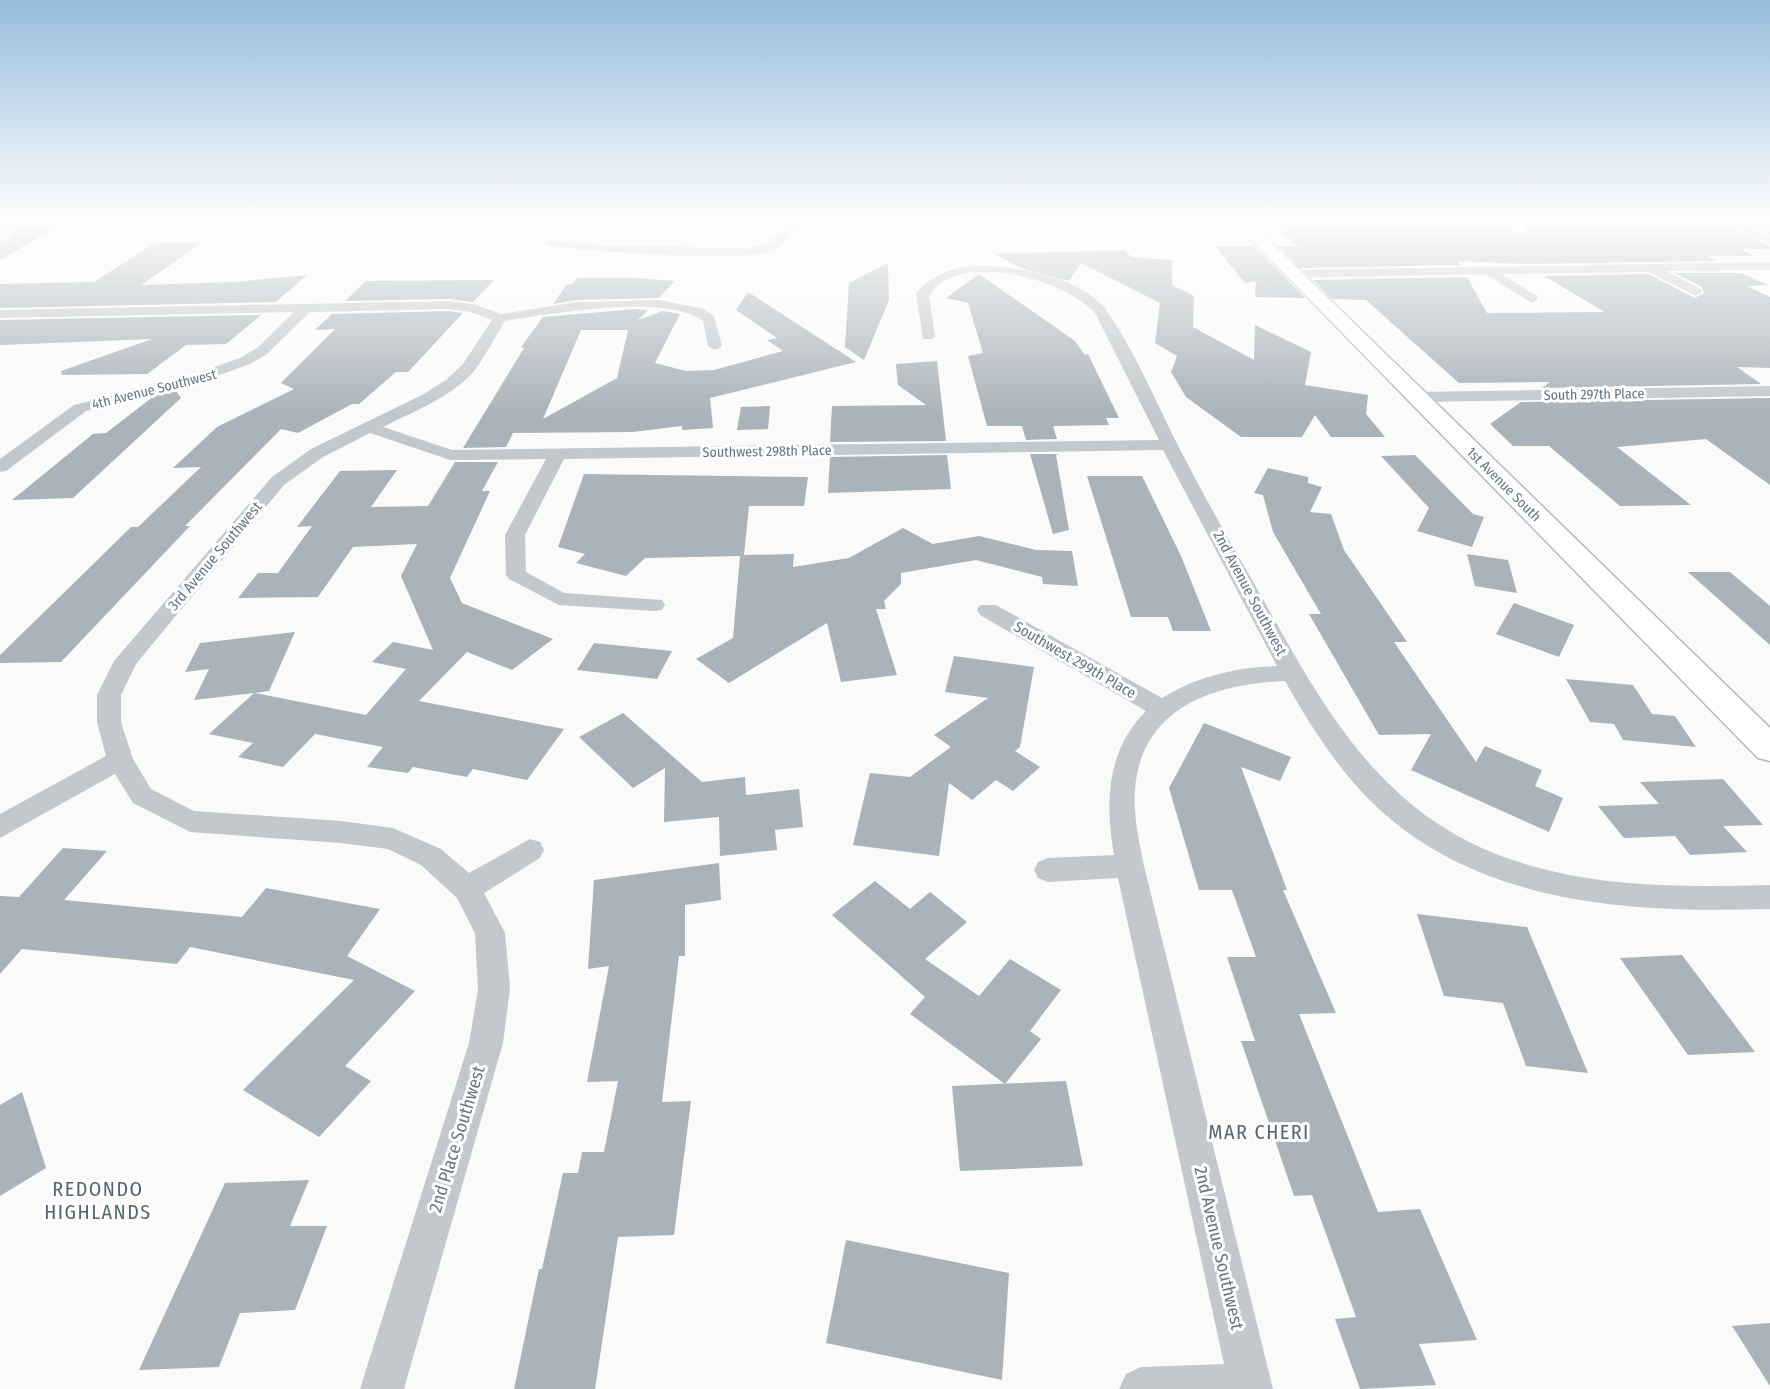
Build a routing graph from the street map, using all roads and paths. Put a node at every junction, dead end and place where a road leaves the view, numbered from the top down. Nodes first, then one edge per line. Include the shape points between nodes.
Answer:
1 (928, 284) edge
2 (1054, 284) edge
3 (1073, 284) edge
4 (1303, 284) edge
5 (1508, 284) edge
6 (1680, 284) edge
7 (1065, 287) junction
8 (1696, 292) dead end
9 (1532, 299) dead end
10 (304, 309) junction
11 (0, 314) edge
12 (500, 318) junction
13 (928, 336) dead end
14 (715, 346) dead end
15 (1770, 391) edge
16 (1417, 398) junction
17 (370, 428) junction
18 (1169, 445) junction
19 (557, 455) junction
20 (0, 467) edge
21 (654, 605) dead end
22 (988, 610) dead end
23 (1293, 673) junction
24 (1162, 709) junction
25 (1770, 749) edge
26 (120, 760) junction
27 (0, 827) edge
28 (530, 850) dead end
29 (1130, 866) junction
30 (1048, 870) dead end
31 (467, 890) junction
32 (1770, 897) edge
33 (1251, 1386) edge
34 (382, 1389) edge
35 (1140, 1389) edge

1 - 13 street, 2nd Avenue Southwest via 922,301
2 - 7 street, 2nd Avenue Southwest
3 - 7 street
4 - 16 street, 1st Avenue South
5 - 9 street
6 - 8 street
7 - 18 street, 2nd Avenue Southwest via 1081,293 1106,319
10 - 11 street
10 - 12 street via 449,305 473,308
10 - 20 street, 4th Avenue Southwest via 262,351 245,361 189,381 80,408
12 - 14 street via 577,306 660,304 699,312 709,319
12 - 17 street, 3rd Avenue Southwest via 470,367 428,398
15 - 16 street, South 297th Place
16 - 25 street, 1st Avenue South
17 - 19 street, Southwest 298th Place via 450,455
17 - 26 street, 3rd Avenue Southwest via 307,459 278,481 126,661 110,695 109,722
18 - 19 street, Southwest 298th Place
18 - 23 street, 2nd Avenue Southwest
19 - 21 street via 515,535 516,575 559,599
22 - 24 street, Southwest 299th Place
23 - 24 street, 2nd Avenue Southwest via 1227,678 1183,693
23 - 32 street via 1367,782 1418,825 1461,851 1523,876 1605,894 1670,899
24 - 29 street, 2nd Avenue Southwest via 1139,737 1122,780 1121,809
26 - 27 street
26 - 31 street, 2nd Place Southwest via 142,796 190,821 393,839 431,857
28 - 31 street
29 - 30 street
29 - 33 street, 2nd Avenue Southwest
31 - 34 street, 2nd Place Southwest via 490,933 494,989 486,1043
33 - 35 street, 2nd Avenue Southwest

